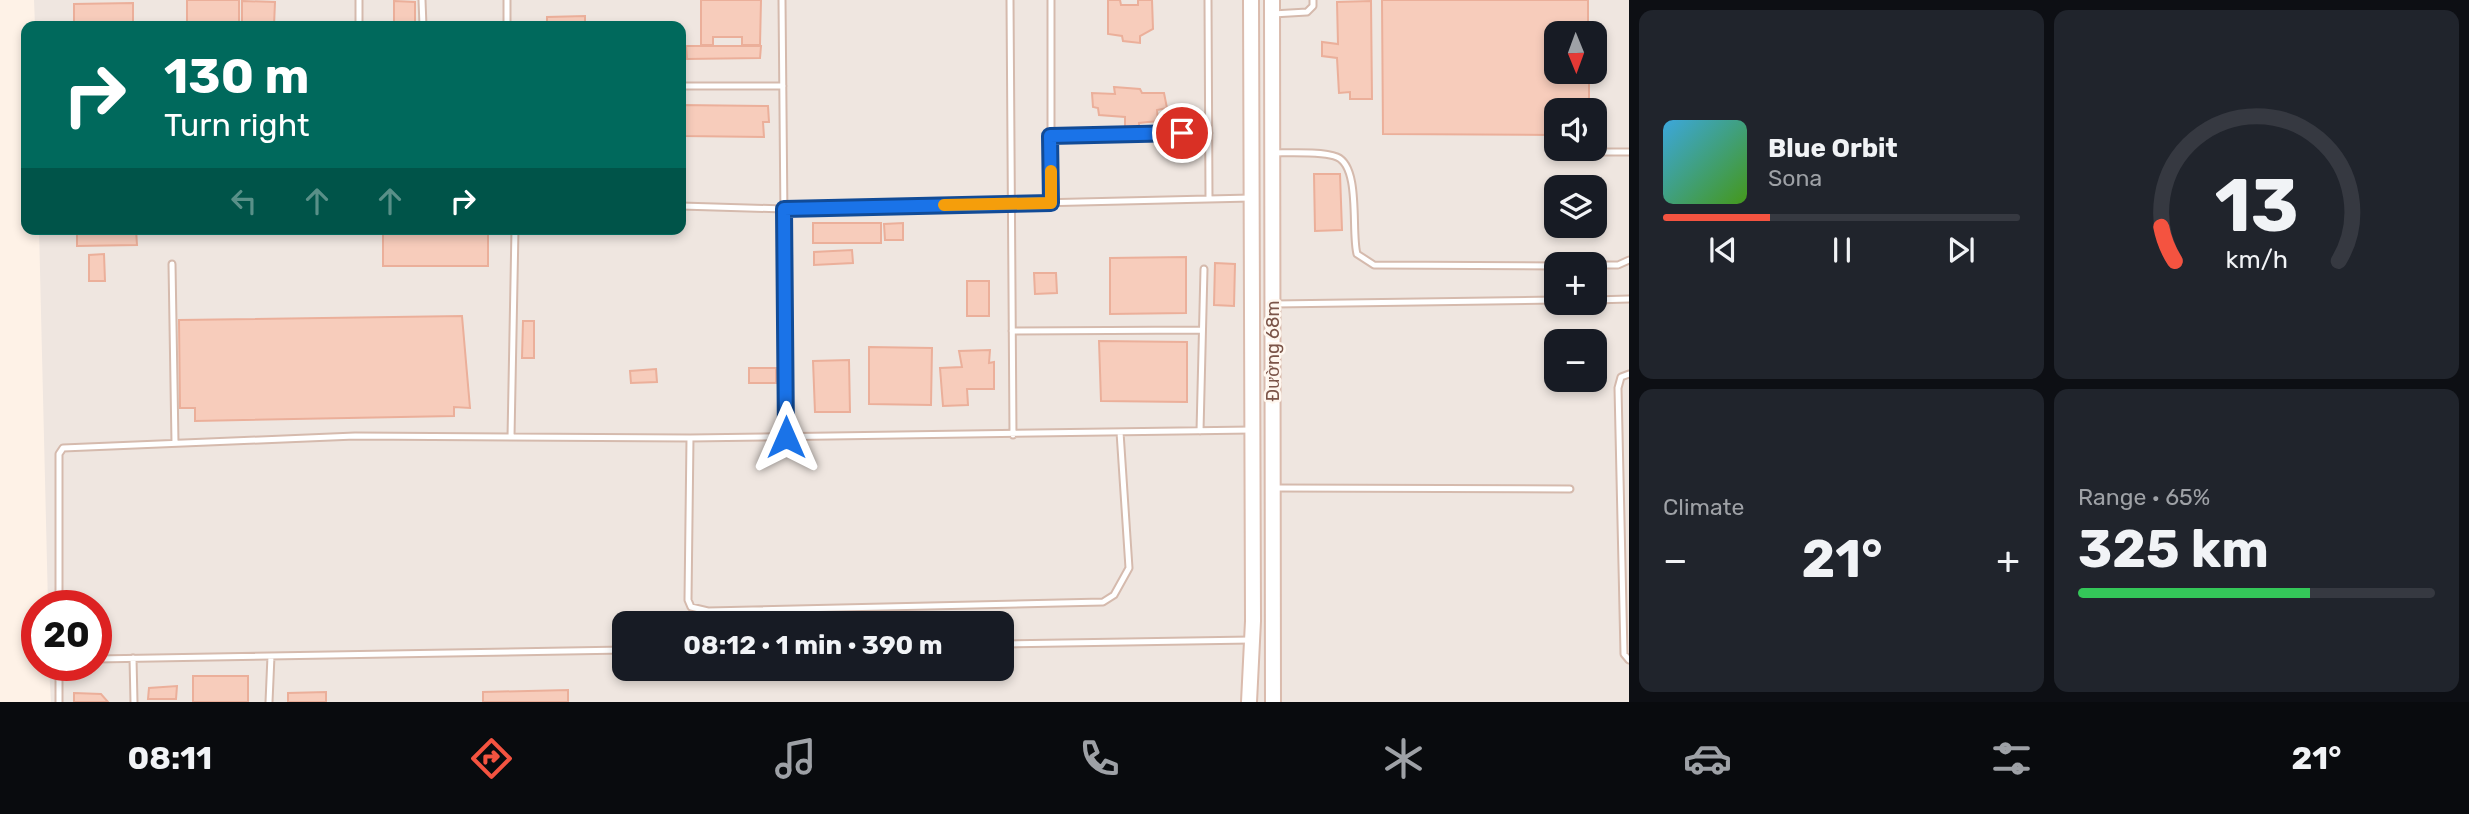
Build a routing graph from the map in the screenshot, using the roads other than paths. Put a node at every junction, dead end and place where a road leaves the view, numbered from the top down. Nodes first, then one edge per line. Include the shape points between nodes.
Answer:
1 (359, 0) edge
2 (422, 0) edge
3 (507, 0) edge
4 (782, 0) edge
5 (1010, 0) edge
6 (1051, 0) edge
7 (1208, 0) edge
8 (1251, 0) edge
9 (1313, 0) edge
10 (1272, 7) edge
11 (359, 21) edge
12 (423, 21) edge
13 (507, 21) edge
14 (686, 86) edge
15 (783, 86) junction
16 (1209, 133) junction
17 (1050, 136) junction
18 (1607, 152) edge
19 (1629, 152) edge
20 (1272, 153) junction
21 (1252, 198) junction
22 (1209, 199) junction
23 (1051, 203) junction
24 (1011, 204) junction
25 (686, 206) edge
26 (784, 209) junction
27 (515, 235) edge
28 (1629, 260) edge
29 (172, 264) dead end
30 (1544, 265) edge
31 (1607, 265) edge
32 (1204, 269) dead end
33 (1629, 299) edge
34 (1544, 300) edge
35 (1607, 300) edge
36 (1273, 304) junction
37 (1202, 330) junction
38 (1012, 331) junction
39 (1629, 374) edge
40 (1253, 430) junction
41 (1200, 431) junction
42 (1120, 432) junction
43 (1013, 435) junction
44 (511, 437) junction
45 (786, 437) junction
46 (690, 438) junction
47 (174, 443) junction
48 (1274, 488) junction
49 (1570, 489) dead end
50 (59, 590) edge
51 (1251, 640) junction
52 (1014, 644) edge
53 (612, 650) edge
54 (271, 656) junction
55 (133, 658) junction
56 (112, 659) edge
57 (1629, 660) edge
58 (59, 681) edge
59 (59, 702) edge
60 (134, 702) edge
61 (269, 702) edge
62 (1249, 702) edge
63 (1273, 702) edge

1 - 11 lane
2 - 12 lane
3 - 13 lane
4 - 15 lane
5 - 24 lane
6 - 17 lane
7 - 16 lane
8 - 21 street
9 - 10 lane via 1307,12
10 - 20 street, Đường 68m
14 - 15 lane
15 - 26 lane
16 - 17 lane
16 - 22 lane
17 - 23 lane
18 - 19 lane
20 - 30 lane via 1336,156 1345,163 1353,191 1357,254 1374,265
20 - 36 street, Đường 68m
21 - 22 lane
21 - 40 street
22 - 23 lane
23 - 24 lane
24 - 26 lane
24 - 38 lane
25 - 26 lane
26 - 45 lane
27 - 44 lane
28 - 31 lane
29 - 47 lane
32 - 37 lane
33 - 35 lane
34 - 36 lane
36 - 48 street, Đường 68m
37 - 38 lane
37 - 41 lane
38 - 43 lane
39 - 57 lane via 1621,377 1618,388 1624,654
40 - 41 lane
40 - 51 street
41 - 42 lane
42 - 43 lane
42 - 46 lane via 1129,568 1114,595 1103,602 708,611 691,607 688,600
43 - 45 lane
44 - 46 lane
44 - 47 lane via 355,436
45 - 46 lane
47 - 50 lane via 63,448 59,454
48 - 49 lane
48 - 63 street, Đường 68m
51 - 52 lane
51 - 62 street
53 - 54 lane
54 - 55 lane
54 - 61 lane
55 - 56 lane
55 - 60 lane
58 - 59 lane

